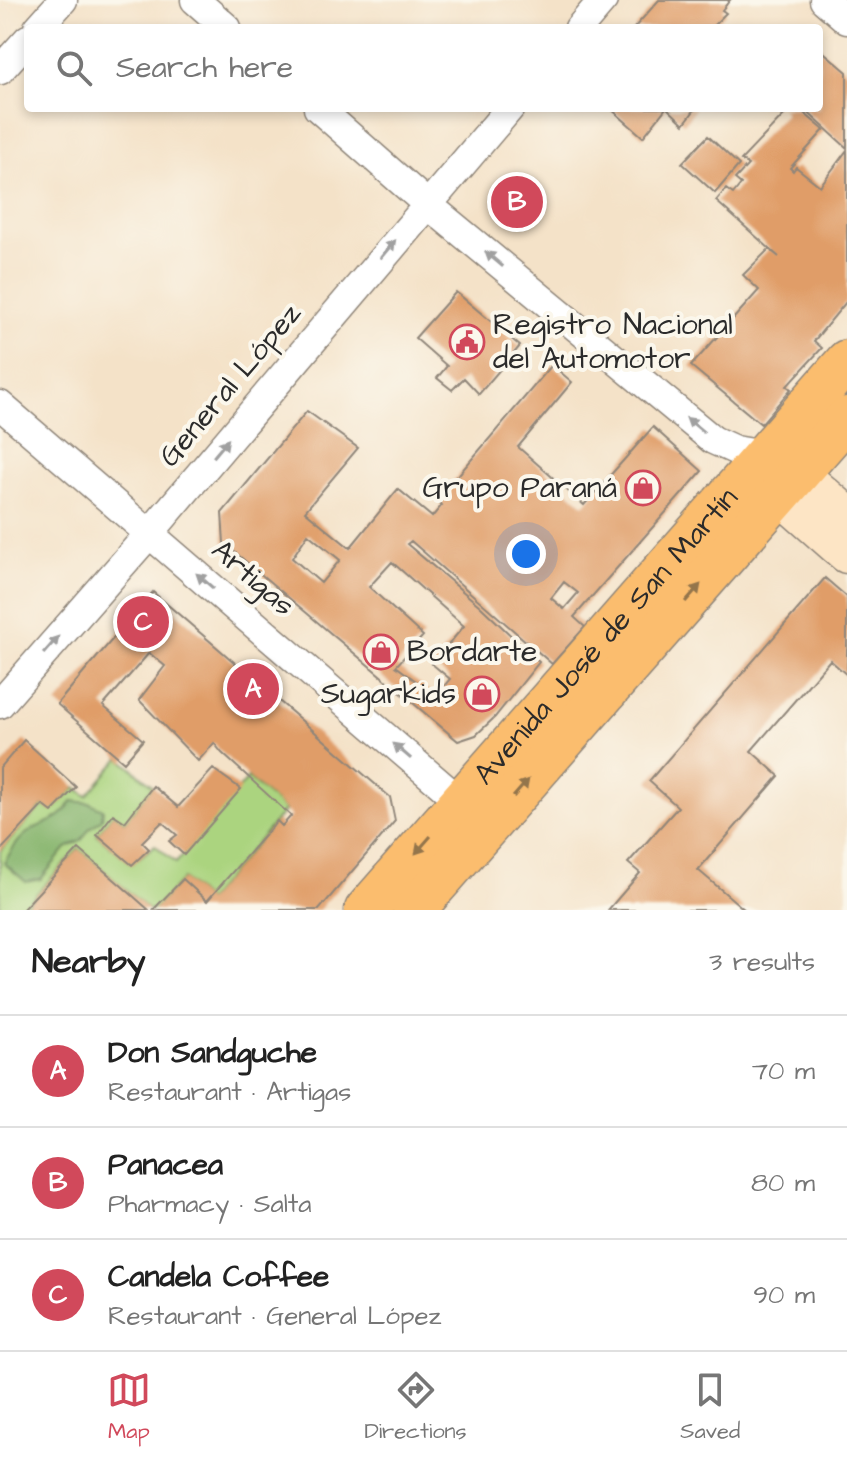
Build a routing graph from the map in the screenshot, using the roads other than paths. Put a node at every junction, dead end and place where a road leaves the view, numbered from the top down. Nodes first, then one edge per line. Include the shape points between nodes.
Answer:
1 (63, 0) edge
2 (195, 0) edge
3 (603, 0) edge
4 (824, 0) edge
5 (847, 20) edge
6 (42, 24) edge
7 (222, 24) edge
8 (582, 24) edge
9 (24, 43) edge
10 (0, 70) edge
11 (323, 112) edge
12 (507, 112) edge
13 (427, 204) junction
14 (847, 361) edge
15 (0, 405) edge
16 (847, 418) edge
17 (773, 473) junction
18 (847, 515) edge
19 (149, 534) junction
20 (847, 554) edge
21 (0, 704) edge
22 (461, 802) junction
23 (366, 910) edge
24 (414, 910) edge

1 - 6 street
2 - 7 street
3 - 8 street
4 - 5 street
9 - 10 street
11 - 13 street
12 - 13 street, General López
17 -> 13 street via 713,440
19 -> 13 street, General López
14 - 17 main road, Avenida José de San Martín
15 - 19 street, Artigas
16 - 17 main road, Avenida José de San Martín
17 - 18 street
17 - 20 street
17 - 22 main road, Avenida José de San Martín
24 -> 17 main road, Avenida José de San Martín
21 -> 19 street, General López
22 -> 19 street, Artigas
22 -> 23 main road, Avenida José de San Martín

